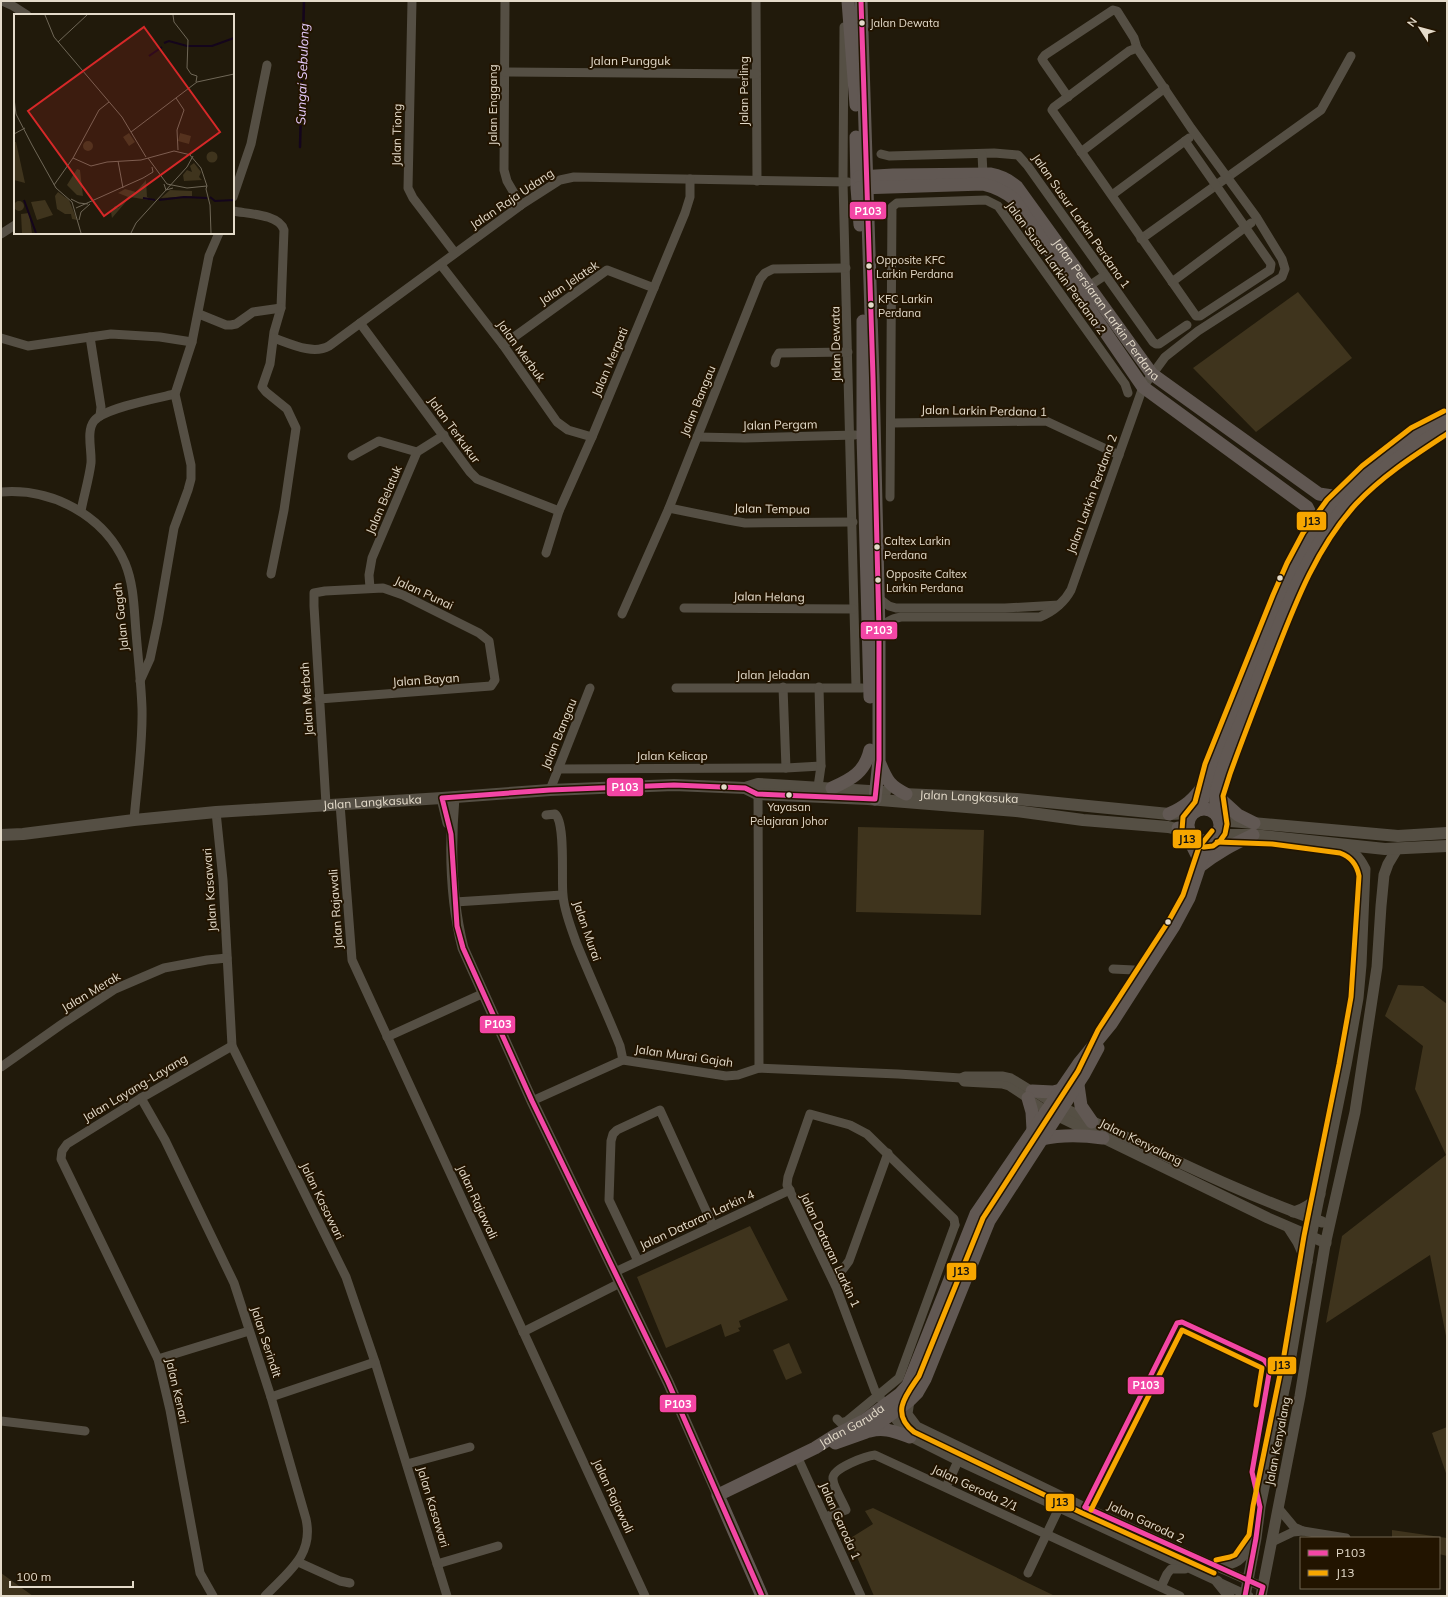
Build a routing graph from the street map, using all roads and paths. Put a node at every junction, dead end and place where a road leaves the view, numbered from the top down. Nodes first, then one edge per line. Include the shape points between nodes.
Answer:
1 (2, 1) edge
2 (412, 1) edge
3 (505, 1) edge
4 (756, 1) edge
5 (847, 1) edge
6 (861, 1) edge
7 (25, 14) edge
8 (1136, 48) junction
9 (1351, 56) dead end
10 (267, 64) dead end
11 (505, 72) junction
12 (756, 74) junction
13 (1165, 88) junction
14 (1068, 97) junction
15 (1195, 133) junction
16 (1185, 141) junction
17 (1081, 152) junction
18 (881, 154) dead end
19 (982, 154) junction
20 (1227, 177) junction
21 (690, 179) junction
22 (981, 179) junction
23 (757, 181) junction
24 (857, 182) junction
25 (1215, 185) junction
26 (234, 194) edge
27 (1112, 195) junction
28 (980, 200) junction
29 (521, 205) junction
30 (234, 211) edge
31 (1257, 218) junction
32 (14, 226) edge
33 (1246, 226) junction
34 (1, 234) edge
35 (219, 234) edge
36 (1141, 239) junction
37 (455, 253) junction
38 (441, 265) junction
39 (846, 268) junction
40 (1104, 276) junction
41 (1172, 282) junction
42 (1089, 286) junction
43 (654, 288) junction
44 (1082, 298) junction
45 (1068, 307) junction
46 (281, 308) junction
47 (199, 314) junction
48 (360, 323) junction
49 (1187, 325) dead end
50 (1, 338) edge
51 (90, 338) junction
52 (274, 338) junction
53 (192, 342) junction
54 (503, 345) junction
55 (848, 352) junction
56 (775, 363) dead end
57 (1152, 374) junction
58 (1143, 387) junction
59 (1128, 392) dead end
60 (175, 394) junction
61 (100, 416) junction
62 (1447, 417) edge
63 (891, 423) junction
64 (1447, 426) edge
65 (444, 435) junction
66 (857, 435) junction
67 (592, 437) junction
68 (697, 437) junction
69 (417, 452) junction
70 (1119, 455) junction
71 (352, 456) dead end
72 (1, 492) edge
73 (890, 497) dead end
74 (1339, 497) junction
75 (669, 508) junction
76 (81, 511) junction
77 (559, 511) junction
78 (865, 520) junction
79 (1316, 525) junction
80 (546, 553) dead end
81 (271, 574) dead end
82 (370, 588) junction
83 (314, 593) joint
84 (877, 597) junction
85 (1059, 605) junction
86 (684, 608) dead end
87 (854, 609) junction
88 (622, 614) dead end
89 (879, 631) junction
90 (490, 645) joint
91 (140, 680) junction
92 (783, 687) junction
93 (819, 687) junction
94 (856, 687) junction
95 (590, 688) dead end
96 (676, 688) dead end
97 (870, 689) junction
98 (319, 699) junction
99 (870, 750) junction
100 (879, 760) junction
101 (821, 766) junction
102 (786, 768) junction
103 (558, 769) junction
104 (1207, 780) junction
105 (818, 787) junction
106 (832, 788) junction
107 (758, 789) junction
108 (550, 790) junction
109 (906, 794) junction
110 (872, 795) junction
111 (1216, 795) junction
112 (448, 798) junction
113 (326, 804) junction
114 (340, 804) junction
115 (1196, 811) junction
116 (216, 812) junction
117 (1169, 814) junction
118 (546, 815) dead end
119 (1219, 818) junction
120 (134, 820) junction
121 (1254, 829) junction
122 (1187, 832) junction
123 (1447, 833) edge
124 (1, 835) edge
125 (1215, 837) junction
126 (1327, 843) junction
127 (1447, 846) edge
128 (1397, 849) junction
129 (1198, 866) junction
130 (562, 895) junction
131 (455, 902) junction
132 (227, 958) junction
133 (1113, 969) dead end
134 (1143, 975) junction
135 (484, 993) junction
136 (1104, 1034) junction
137 (387, 1037) junction
138 (232, 1046) junction
139 (623, 1060) junction
140 (1, 1067) edge
141 (759, 1068) junction
142 (1078, 1085) junction
143 (1061, 1090) junction
144 (1030, 1095) junction
145 (141, 1098) junction
146 (532, 1101) junction
147 (1055, 1109) junction
148 (1092, 1122) junction
149 (1037, 1134) junction
150 (1103, 1138) junction
151 (888, 1153) junction
152 (61, 1159) joint
153 (790, 1190) junction
154 (1321, 1192) junction
155 (1293, 1212) junction
156 (1315, 1220) junction
157 (955, 1225) junction
158 (1329, 1225) junction
159 (713, 1226) junction
160 (1289, 1228) junction
161 (968, 1232) junction
162 (1311, 1237) junction
163 (1326, 1243) junction
164 (638, 1261) junction
165 (1307, 1264) junction
166 (615, 1272) junction
167 (831, 1275) junction
168 (620, 1283) junction
169 (249, 1331) junction
170 (523, 1332) junction
171 (1291, 1356) junction
172 (1305, 1358) junction
173 (158, 1359) junction
174 (375, 1362) junction
175 (271, 1397) junction
176 (910, 1400) junction
177 (885, 1404) junction
178 (837, 1419) dead end
179 (1, 1421) edge
180 (85, 1431) dead end
181 (866, 1432) junction
182 (910, 1437) junction
183 (470, 1447) dead end
184 (815, 1448) junction
185 (797, 1456) junction
186 (958, 1461) junction
187 (407, 1464) junction
188 (946, 1487) junction
189 (718, 1495) junction
190 (1059, 1508) junction
191 (1279, 1510) junction
192 (825, 1517) junction
193 (1303, 1531) junction
194 (1047, 1535) junction
195 (1340, 1537) edge
196 (1256, 1538) junction
197 (1272, 1542) junction
198 (498, 1546) dead end
199 (298, 1562) junction
200 (437, 1564) junction
201 (1217, 1567) junction
202 (1192, 1570) junction
203 (1028, 1573) dead end
204 (1217, 1581) junction
205 (1248, 1581) junction
206 (350, 1583) dead end
207 (1161, 1587) junction
208 (1262, 1591) edge
209 (1246, 1595) edge
210 (213, 1596) edge
211 (265, 1596) edge
212 (447, 1596) edge
213 (646, 1596) edge
214 (762, 1596) edge
215 (861, 1596) edge
216 (1180, 1596) edge
217 (1229, 1596) edge

1 - 7 street
2 - 37 street, Jalan Tiong via 408,188
3 - 11 street, Jalan Enggang
4 - 12 street, Jalan Perling
5 - 24 main road via 856,94
6 - 24 main road
8 - 13 street
8 - 14 street
8 - 14 street via 1134,38 1113,10 1045,55 1043,61
9 - 20 street via 1321,110
10 - 26 street via 251,144
11 - 12 street, Jalan Pungguk
11 - 29 street, Jalan Enggang via 504,170 507,181
12 - 23 street, Jalan Perling
13 - 15 street
13 - 17 street
14 - 17 street via 1054,107 1053,112
15 - 16 street
15 - 20 street
16 - 25 street
16 - 27 street
17 - 27 street
18 - 19 street, Jalan Susur Larkin Perdana 1
19 - 22 street
19 - 40 street, Jalan Susur Larkin Perdana 1 via 1012,153 1023,160
20 - 25 street
20 - 31 street
21 - 23 street, Jalan Raja Udang
21 - 29 street, Jalan Raja Udang via 574,177 560,180
21 - 43 street, Jalan Merpati via 687,207
22 - 24 main road, Jalan Persiaran Larkin Perdana via 894,175
22 - 28 street
22 - 42 main road, Jalan Persiaran Larkin Perdana via 990,174 1004,178 1017,187
22 - 44 main road, Jalan Persiaran Larkin Perdana via 1014,199
23 - 24 street, Jalan Raja Udang
24 - 39 street, Jalan Dewata
24 - 66 main road via 863,274
24 - 78 main road
25 - 33 street
25 - 36 street
27 - 36 street
28 - 45 street, Jalan Susur Larkin Perdana 2 via 998,206
28 - 63 street, Jalan Susur Larkin Perdana 2 via 897,203 892,207
29 - 37 street, Jalan Raja Udang
30 - 46 street via 272,218 283,226
31 - 33 street
31 - 57 street, Jalan Larkin Perdana 2 via 1282,259 1285,269 1282,277 1198,331 1165,357
32 - 34 street
33 - 41 street
33 - 41 street via 1271,264 1270,270 1196,316
35 - 47 street via 209,256
36 - 41 street
37 - 38 street, Jalan Raja Udang
38 - 48 street, Jalan Raja Udang
38 - 54 street, Jalan Merbuk
39 - 55 street, Jalan Dewata
39 - 68 street, Jalan Bangau via 773,269 765,273 760,279
40 - 42 street
40 - 49 street, Jalan Susur Larkin Perdana 1 via 1156,344
42 - 57 main road, Jalan Persiaran Larkin Perdana
43 - 54 street, Jalan Jelatek via 607,270
43 - 67 street, Jalan Merpati
44 - 45 street
44 - 58 main road, Jalan Persiaran Larkin Perdana
45 - 59 street, Jalan Susur Larkin Perdana 2 via 1125,384
46 - 47 street via 253,312 231,325
46 - 52 street
47 - 53 street
48 - 52 street, Jalan Raja Udang via 324,349 304,348
48 - 65 street, Jalan Terkukur
50 - 51 street via 28,346
51 - 53 street via 118,334 160,336
51 - 61 street
52 - 81 street via 270,364 262,387 287,409 296,428 284,510
53 - 60 street
54 - 67 street, Jalan Merbuk via 557,422 568,430
55 - 56 street via 779,353
55 - 66 street, Jalan Dewata
57 - 58 street, Jalan Larkin Perdana 2
57 - 74 main road, Jalan Persiaran Larkin Perdana via 1319,494
58 - 70 street, Jalan Larkin Perdana 2
58 - 79 main road, Jalan Persiaran Larkin Perdana via 1307,507
60 - 61 street via 127,405
60 - 91 street via 191,465 190,479 174,528 150,659
61 - 76 street via 94,421 91,431 90,463
62 - 74 main road via 1409,438 1369,469
63 - 70 street, Jalan Larkin Perdana 1 via 1046,422
63 - 73 street
64 - 111 main road via 1415,446 1367,483 1350,500 1318,544 1286,610 1235,739
65 - 69 street
65 - 77 street, Jalan Terkukur via 477,479
66 - 68 street, Jalan Pergam
66 - 78 main road
67 - 77 street, Jalan Merpati
68 - 75 street, Jalan Bangau
69 - 71 street via 379,441
69 - 82 street, Jalan Belatuk via 372,558
70 - 85 street, Jalan Larkin Perdana 2 via 1071,590
72 - 76 street, Jalan Gagah via 27,492 69,504
74 - 79 main road
75 - 78 street, Jalan Tempua via 745,522
75 - 88 street, Jalan Bangau
76 - 91 street, Jalan Gagah via 107,534 127,570 131,584
77 - 80 street, Jalan Merpati
78 - 84 main road
78 - 87 street
78 - 97 main road
79 - 104 main road via 1293,567 1276,606
82 - 83 street, Jalan Punai
82 - 90 street, Jalan Punai via 383,588 403,594 480,633 486,637
83 - 98 street, Jalan Merbah
84 - 85 street via 896,608 1005,608
84 - 89 main road
85 - 89 street, Jalan Larkin Perdana 2 via 1040,617 892,618 885,622
86 - 87 street, Jalan Helang
87 - 94 street
89 - 100 main road
90 - 98 street, Jalan Bayan via 495,680 491,686
91 - 120 street, Jalan Gagah via 141,735
92 - 93 street, Jalan Jeladan
92 - 96 street, Jalan Jeladan
92 - 102 street
93 - 94 street, Jalan Jeladan
93 - 101 street
94 - 97 street, Jalan Jeladan
95 - 103 street, Jalan Bangau
97 - 99 main road
98 - 113 street, Jalan Merbah
99 - 106 main road via 868,761 862,769
99 - 110 main road
100 - 109 main road via 889,782
100 - 110 main road
101 - 102 street, Jalan Kelicap
101 - 105 street
102 - 103 street, Jalan Kelicap
103 - 108 street, Jalan Bangau
104 - 115 main road via 1202,802
104 - 117 main road via 1192,801
105 - 106 main road, Jalan Langkasuka
105 - 107 main road, Jalan Langkasuka
106 - 110 main road, Jalan Langkasuka
107 - 108 main road, Jalan Langkasuka via 674,785
107 - 110 main road, Jalan Langkasuka
107 - 141 street
108 - 112 main road, Jalan Langkasuka
109 - 110 main road, Jalan Langkasuka
109 - 117 main road, Jalan Langkasuka via 1018,799
110 - 122 main road, Jalan Langkasuka
111 - 119 main road
111 - 121 main road
112 - 114 main road, Jalan Langkasuka
112 - 131 street
113 - 114 main road, Jalan Langkasuka
113 - 116 main road, Jalan Langkasuka
114 - 137 street, Jalan Rajawali via 352,960
115 - 117 main road, Jalan Langkasuka
115 - 119 main road via 1209,809
115 - 122 main road via 1189,822
116 - 120 main road, Jalan Langkasuka
116 - 132 street, Jalan Kasawari
118 - 130 street, Jalan Murai via 556,815 560,826
119 - 121 main road
119 - 125 main road via 1220,825
120 - 124 main road, Jalan Langkasuka
121 - 123 main road via 1398,836
121 - 125 main road
121 - 126 main road
121 - 129 main road
122 - 125 main road via 1203,841
122 - 129 main road via 1198,851
125 - 129 main road, Jalan Garuda via 1205,850
126 - 128 main road
126 - 154 street via 1351,850 1360,860 1366,876 1358,998
127 - 128 main road
128 - 158 street via 1384,875 1373,1003 1355,1112
129 - 134 main road, Jalan Garuda via 1189,898
130 - 131 street
130 - 139 street, Jalan Murai via 582,958 620,1046
131 - 135 street via 457,926 463,948
132 - 138 street, Jalan Kasawari
132 - 140 street, Jalan Merak via 164,968 115,989
133 - 134 street via 1134,970
134 - 136 main road, Jalan Garuda
135 - 137 street
135 - 146 street
136 - 142 main road, Jalan Garuda
136 - 143 main road, Jalan Garuda
137 - 170 street, Jalan Rajawali
138 - 145 street, Jalan Layang-Layang
138 - 174 street, Jalan Kasawari via 346,1277
139 - 141 street, Jalan Murai Gajah via 726,1076 738,1076
139 - 146 street, Jalan Murai Gajah
141 - 144 street, Jalan Murai Gajah via 961,1078 964,1082 1002,1084
142 - 147 main road, Jalan Garuda
142 - 148 main road via 1081,1106
143 - 144 main road
143 - 147 main road, Jalan Garuda
144 - 147 street, Jalan Murai Gajah
144 - 149 main road
145 - 152 street, Jalan Layang-Layang via 67,1144 62,1151
145 - 169 street, Jalan Serindit via 165,1140 234,1283
146 - 166 street
147 - 148 street, Jalan Kenyalang
147 - 149 main road, Jalan Garuda
147 - 150 street, Jalan Kenyalang
148 - 155 street, Jalan Kenyalang
149 - 150 main road
149 - 161 main road, Jalan Garuda via 976,1214
149 - 176 main road, Jalan Garuda via 989,1221 925,1379
150 - 160 street, Jalan Kenyalang
151 - 153 street, Jalan Dataran Larkin 1 via 863,1131 810,1114 788,1177 787,1185
151 - 157 street via 954,1219
151 - 167 street via 849,1261 843,1269
152 - 173 street, Jalan Kenari
153 - 159 street, Jalan Dataran Larkin 4
153 - 167 street, Jalan Dataran Larkin 1
154 - 155 street via 1312,1204
154 - 156 street
155 - 156 street, Jalan Kenyalang
156 - 158 street, Jalan Kenyalang
156 - 162 street, Jalan Kenyalang
157 - 161 street
157 - 177 street via 901,1373
158 - 163 street, Jalan Kenyalang
159 - 164 street, Jalan Dataran Larkin 4
159 - 164 street via 660,1110 617,1130 611,1140 610,1200
160 - 162 street, Jalan Kenyalang
160 - 165 street
161 - 177 main road, Jalan Garuda via 908,1385
162 - 163 street, Jalan Kenyalang
162 - 165 street, Jalan Kenyalang
163 - 172 street, Jalan Kenyalang
164 - 166 street, Jalan Dataran Larkin 4
165 - 171 street, Jalan Kenyalang
166 - 168 street
167 - 177 street, Jalan Dataran Larkin 1 via 873,1386
168 - 170 street
168 - 189 street via 668,1382
169 - 173 street
169 - 175 street, Jalan Serindit
170 - 213 street, Jalan Rajawali
171 - 172 street
171 - 196 street, Jalan Kenyalang
172 - 191 street, Jalan Kenyalang
173 - 210 street, Jalan Kenari via 200,1573
174 - 175 street
174 - 187 street, Jalan Kasawari
175 - 199 street, Jalan Serindit via 309,1531
176 - 177 main road, Jalan Garuda
176 - 201 street, Jalan Garoda 2 via 908,1414 917,1426
177 - 178 street via 847,1421 840,1422
177 - 181 main road, Jalan Garuda
177 - 182 street, Jalan Garoda 2
177 - 184 main road, Jalan Garuda via 865,1420
179 - 180 street
181 - 182 main road via 879,1428
181 - 184 main road, Jalan Garuda
182 - 186 street, Jalan Garoda 2
183 - 187 street
184 - 185 main road, Jalan Garuda
185 - 189 main road, Jalan Garuda
185 - 192 street, Jalan Garoda 1
186 - 188 street
186 - 190 street, Jalan Garoda 2
187 - 200 street, Jalan Kasawari
188 - 192 street, Jalan Geroda 2/1 via 875,1455 865,1456 834,1474 834,1484 846,1510
188 - 194 street, Jalan Geroda 2/1
189 - 214 main road
190 - 194 street
190 - 202 street, Jalan Garoda 2
191 - 193 street via 1294,1527
191 - 197 street, Jalan Kenyalang
192 - 215 street, Jalan Garoda 1
193 - 195 street
193 - 197 street via 1293,1532
194 - 203 street
194 - 207 street, Jalan Geroda 2/1
196 - 201 street via 1240,1560
196 - 205 street, Jalan Kenyalang
197 - 208 street, Jalan Kenyalang
198 - 200 street
199 - 206 street
199 - 211 street, Jalan Serindit
200 - 212 street, Jalan Kasawari
201 - 205 street, Jalan Garoda 2
202 - 204 street, Jalan Garoda 2
202 - 207 street via 1171,1569
204 - 209 street, Jalan Garoda 2
204 - 217 street
205 - 208 street, Jalan Garoda 2
205 - 209 street, Jalan Kenyalang
207 - 216 street, Jalan Geroda 2/1

